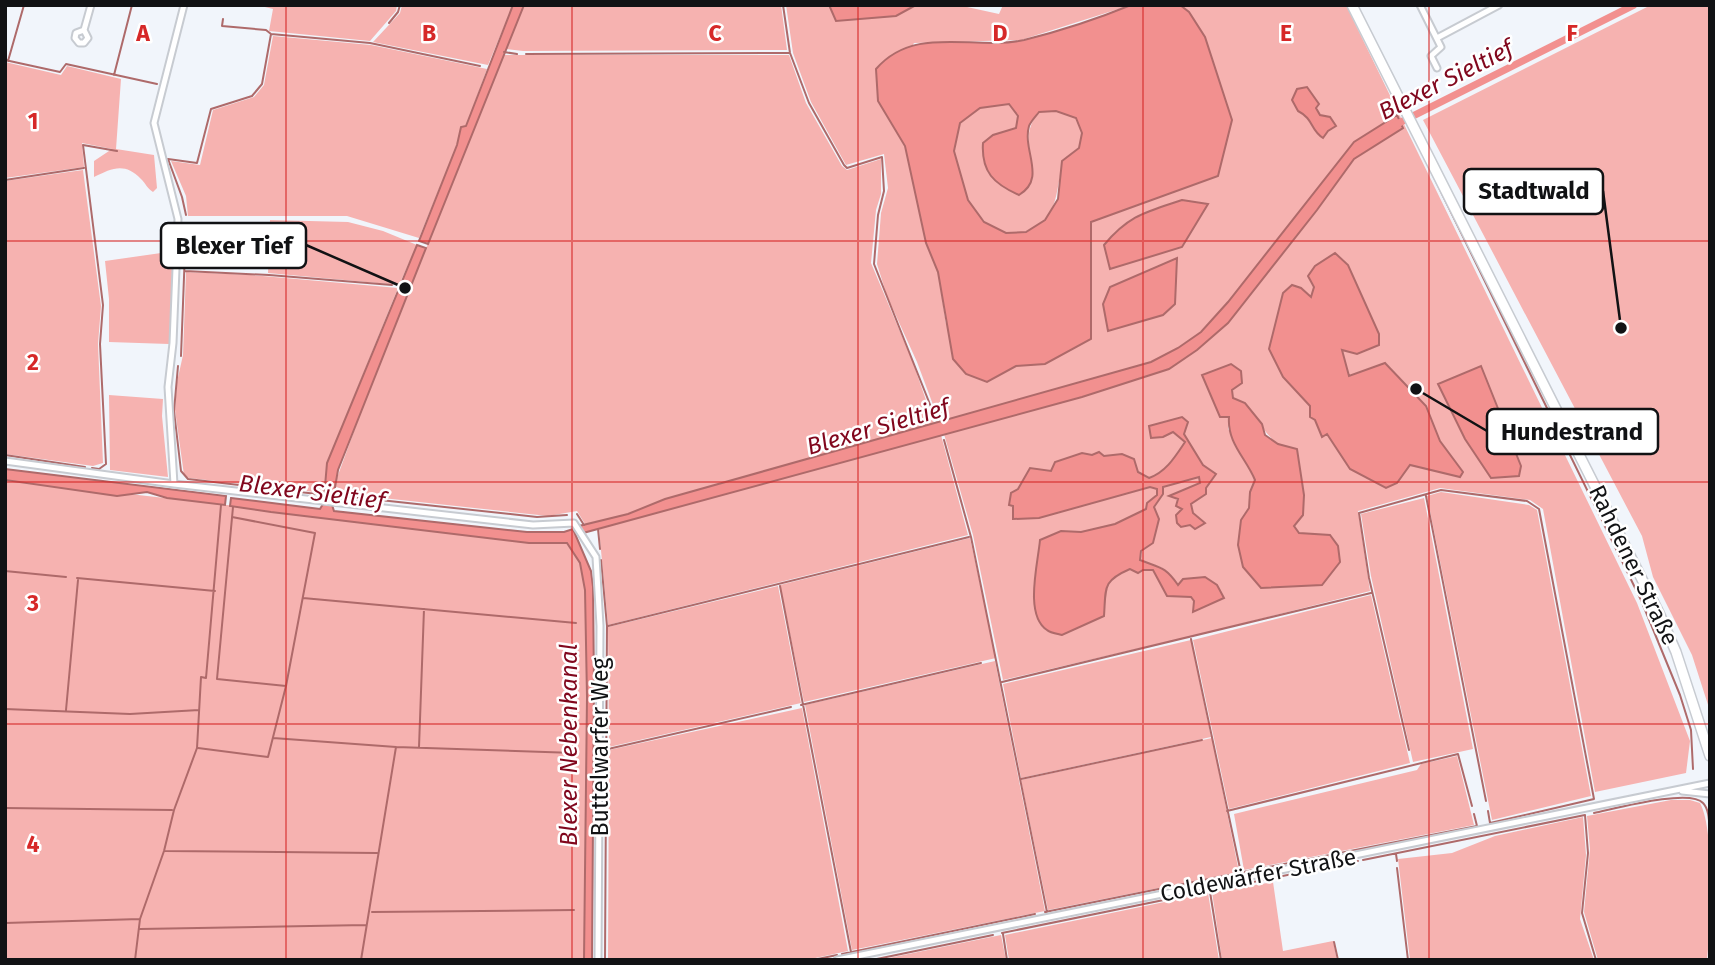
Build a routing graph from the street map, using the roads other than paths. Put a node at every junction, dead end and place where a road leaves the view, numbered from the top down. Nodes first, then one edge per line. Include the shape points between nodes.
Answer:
1 (91, 5) edge
2 (184, 5) edge
3 (1352, 5) edge
4 (1420, 5) edge
5 (1499, 5) edge
6 (84, 30) dead end
7 (1437, 38) junction
8 (1437, 68) dead end
9 (5, 461) edge
10 (174, 484) junction
11 (1710, 756) edge
12 (1710, 783) edge
13 (1679, 790) junction
14 (1710, 794) edge
15 (598, 960) edge
16 (837, 960) edge

1 - 6 street
2 - 10 street via 154,123 178,219 168,387
3 - 11 main road, Rahdener Straße via 1659,613
4 - 7 street
5 - 7 street
7 - 8 street via 1441,47 1431,55
9 - 10 street
10 - 15 street, Buttelwarfer Weg via 539,526 574,523 596,557 600,625
12 - 13 street, Coldewärfer Straße
13 - 14 street, Coldewärfer Straße
13 - 16 street, Coldewärfer Straße

